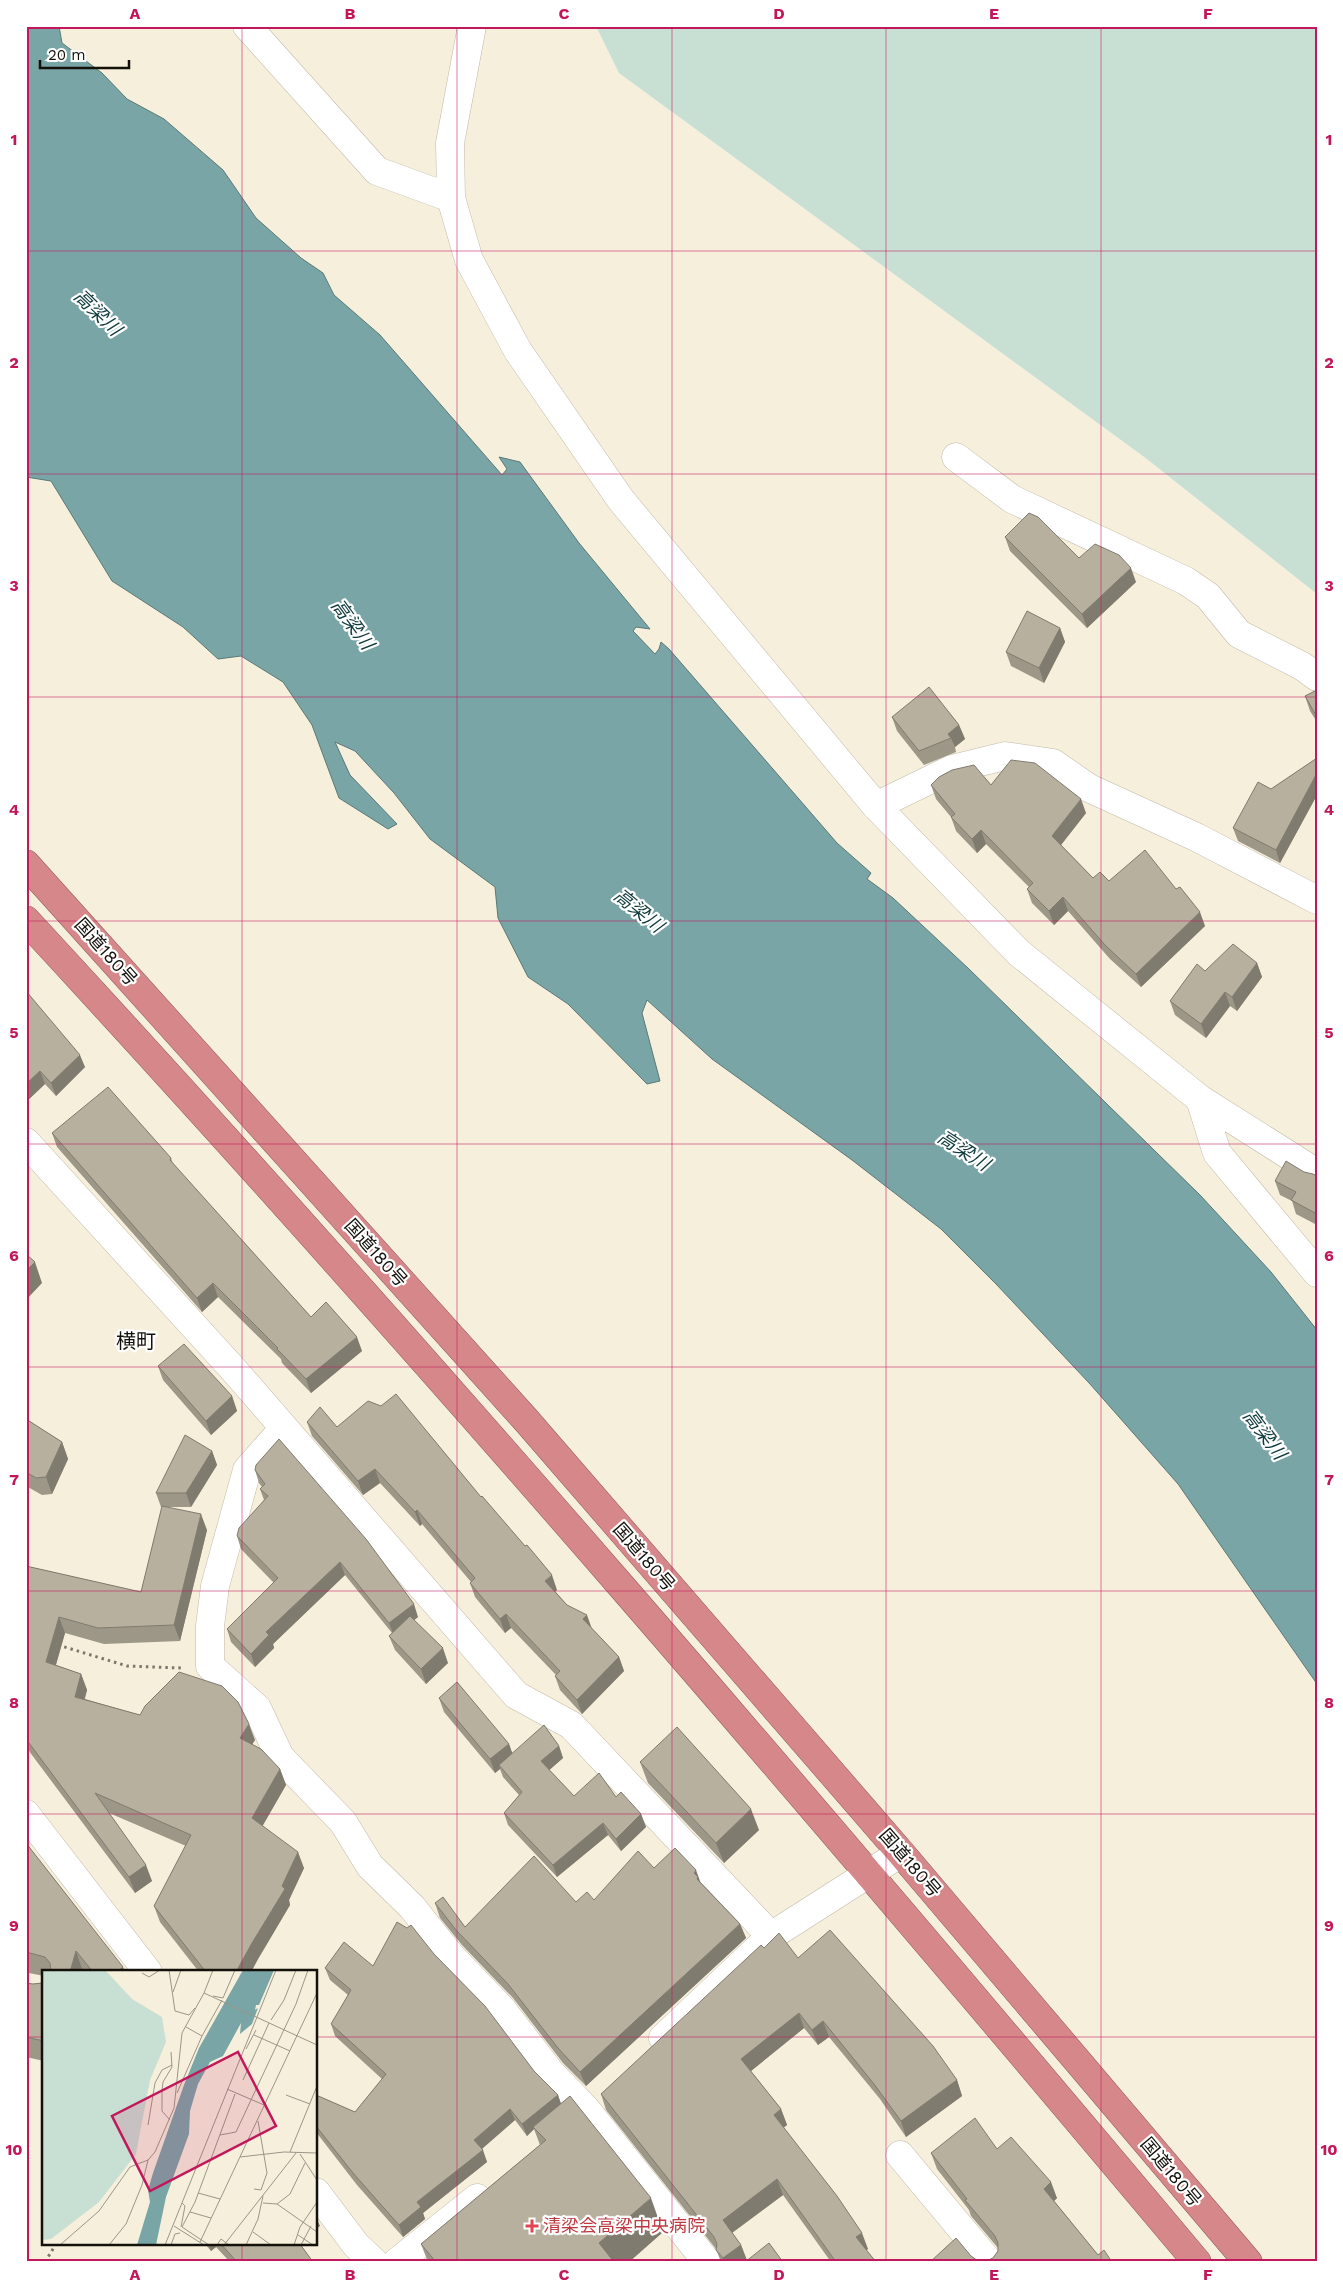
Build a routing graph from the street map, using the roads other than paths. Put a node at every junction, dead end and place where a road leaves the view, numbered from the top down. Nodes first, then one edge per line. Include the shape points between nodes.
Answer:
1 (247, 26) edge
2 (472, 26) edge
3 (451, 198) junction
4 (956, 457) dead end
5 (1317, 677) edge
6 (876, 806) junction
7 (26, 864) edge
8 (1317, 900) edge
9 (26, 920) edge
10 (1200, 1099) junction
11 (26, 1142) edge
12 (1317, 1173) edge
13 (1317, 1273) edge
14 (284, 1428) junction
15 (26, 1814) edge
16 (901, 1853) junction
17 (870, 1873) junction
18 (771, 1936) junction
19 (146, 1970) edge
20 (642, 2058) edge
21 (607, 2089) edge
22 (585, 2108) junction
23 (564, 2126) edge
24 (900, 2155) dead end
25 (498, 2181) edge
26 (318, 2195) edge
27 (374, 2262) edge
28 (397, 2262) edge
29 (707, 2262) edge
30 (990, 2262) edge
31 (1197, 2262) edge
32 (1248, 2262) edge

1 - 3 street via 377,171
2 - 3 street via 450,143
3 - 6 street via 469,260 518,351 616,493
4 - 5 street via 1012,499 1186,581 1208,596 1239,634
6 - 8 street via 961,767 1005,756 1053,763 1089,788 1196,837
6 - 10 street via 1019,954
7 - 16 highway, 国道180号 via 519,1413
9 - 17 highway, 国道180号 via 498,1444
10 - 12 street
10 - 13 street via 1217,1153
11 - 14 street
14 - 18 street via 516,1695 571,1725
14 - 22 street via 247,1470 215,1586 210,1666 258,1708 280,1757 343,1822 370,1866 412,1907 450,1955 502,2008 551,2073
15 - 19 street
16 - 17 street
16 - 32 highway, 国道180号
17 - 18 street
17 - 31 highway, 国道180号
18 - 20 street
21 - 22 street
22 - 23 street
22 - 29 street
24 - 30 street
25 - 28 street
26 - 27 street

